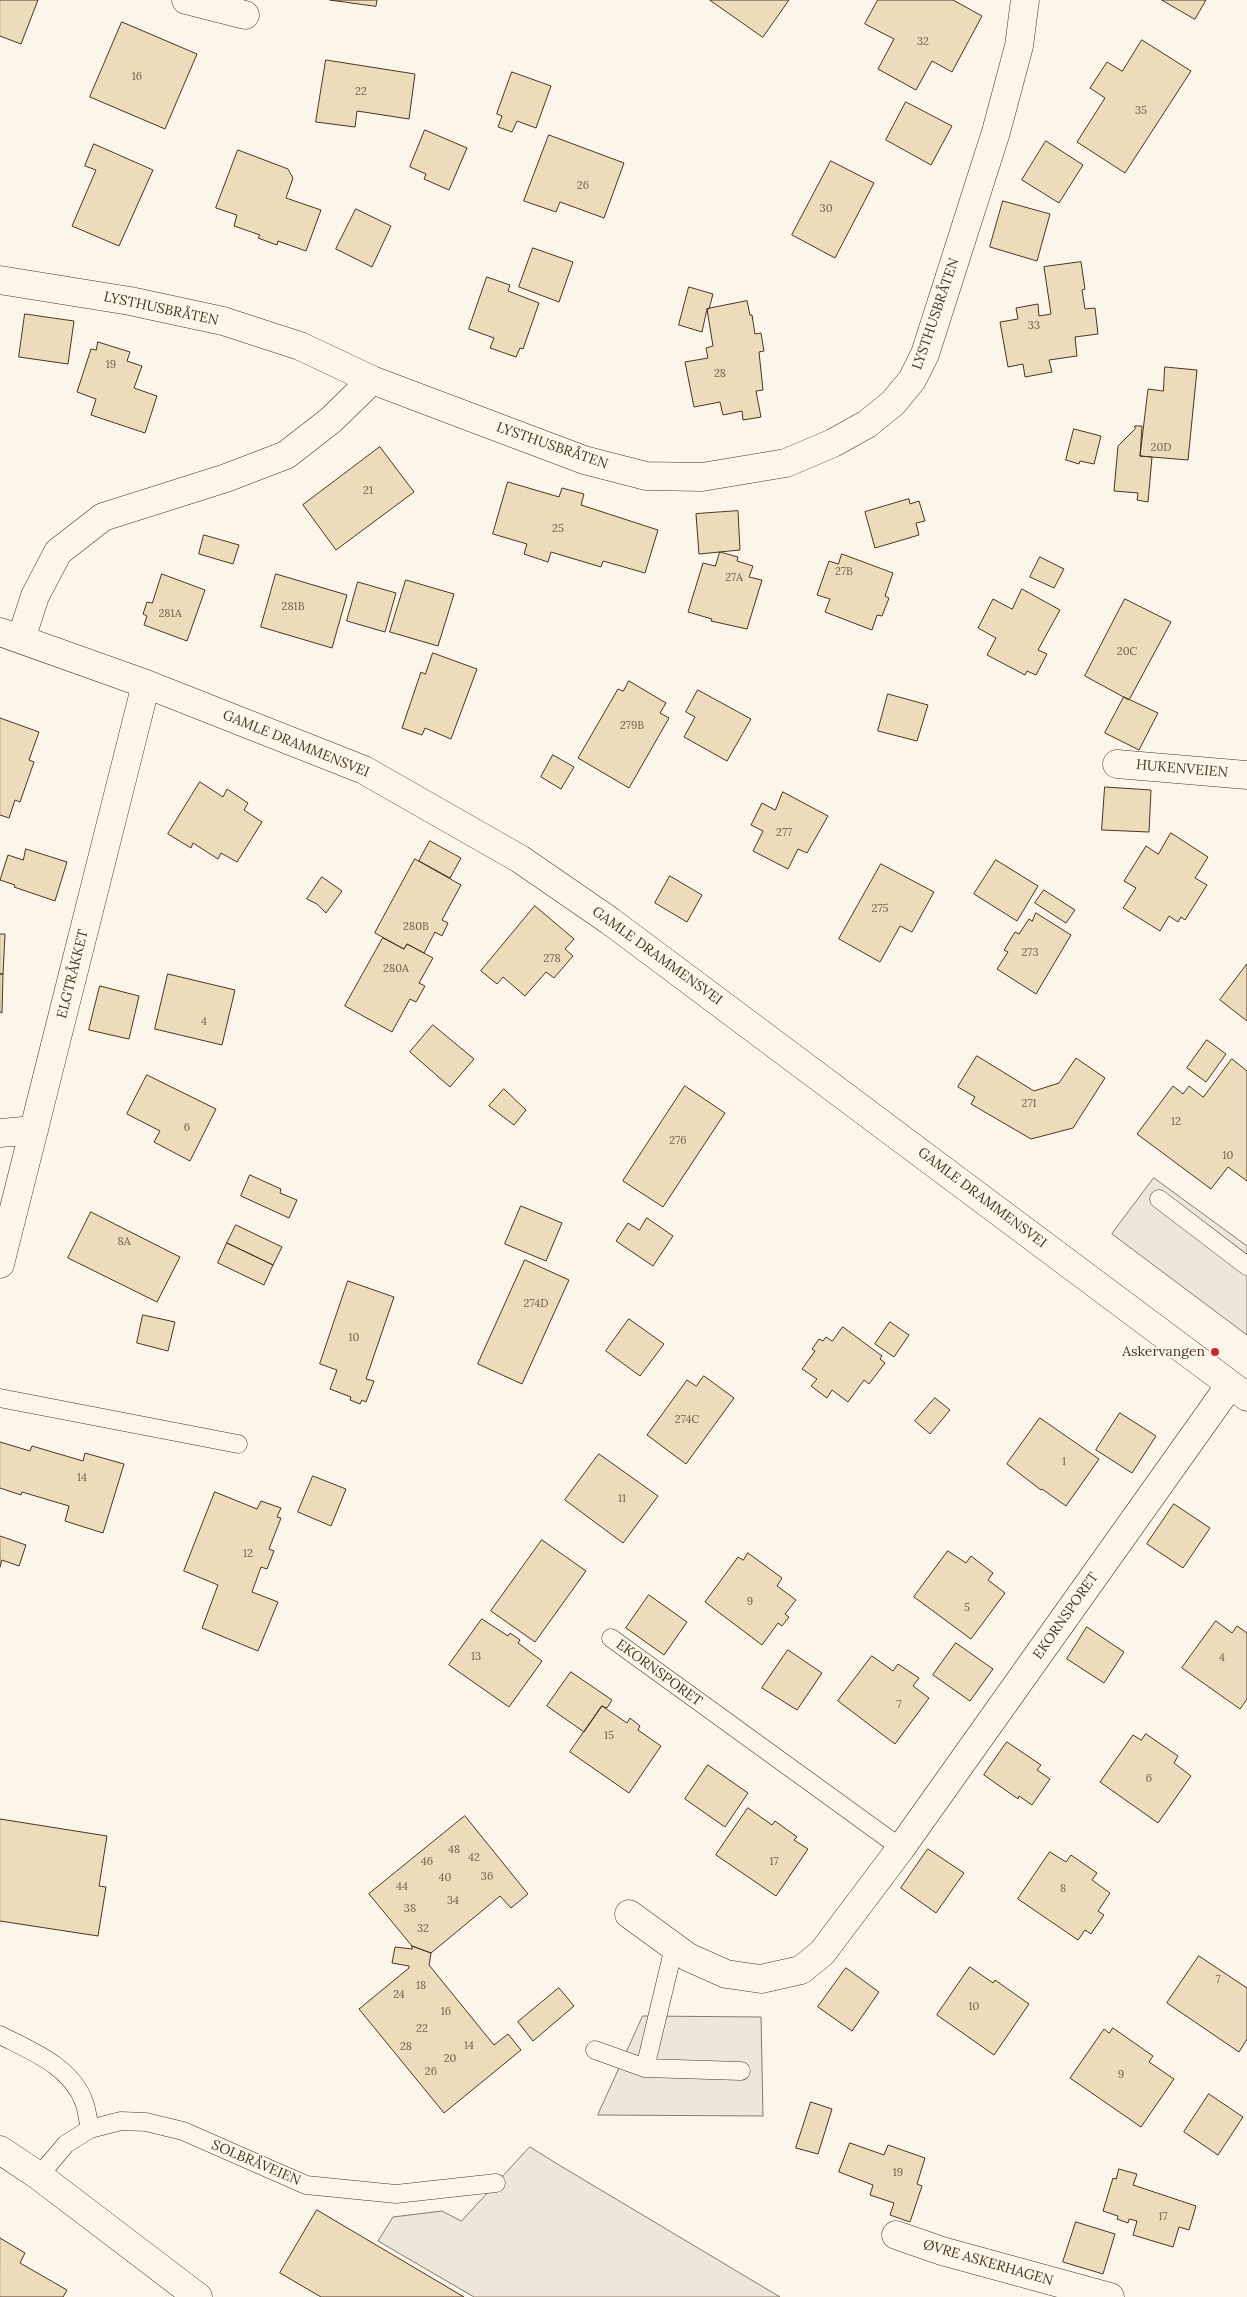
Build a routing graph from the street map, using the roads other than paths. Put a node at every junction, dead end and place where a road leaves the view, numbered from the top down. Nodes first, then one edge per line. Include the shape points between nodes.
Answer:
1 (186, 0) edge
2 (1025, 0) edge
3 (245, 15) dead end
4 (0, 280) edge
5 (372, 380) junction
6 (10, 636) edge
7 (146, 684) junction
8 (1117, 764) dead end
9 (1247, 774) edge
10 (34, 1130) junction
11 (0, 1133) edge
12 (1159, 1199) dead end
13 (0, 1264) edge
14 (1247, 1266) edge
15 (1238, 1391) edge
16 (0, 1398) edge
17 (238, 1444) dead end
18 (611, 1638) dead end
19 (901, 1848) junction
20 (630, 1914) dead end
21 (674, 1947) junction
22 (0, 2035) edge
23 (595, 2050) dead end
24 (645, 2068) junction
25 (741, 2071) dead end
26 (90, 2129) junction
27 (0, 2150) edge
28 (39, 2176) junction
29 (496, 2183) dead end
30 (896, 2235) dead end
31 (198, 2297) edge
32 (1110, 2297) edge

1 - 3 street
2 - 5 street, LYSTHUSBRÅTEN via 1019,46 996,132 925,354 912,380 893,403 867,424 833,444 786,463 702,477 646,476 584,460
4 - 5 street, LYSTHUSBRÅTEN via 130,301 223,321 300,346
5 - 6 street via 331,420 286,455 226,478 103,517 58,552
6 - 7 street, GAMLE DRAMMENSVEI
7 - 10 street, ELGTRÅKKET
7 - 15 street, GAMLE DRAMMENSVEI via 364,770 520,859 610,921
8 - 9 street, HUKENVEIEN
10 - 11 street
10 - 13 street, ELGTRÅKKET
12 - 14 lane
15 - 19 street, EKORNSPORET
16 - 17 lane
18 - 19 lane, EKORNSPORET
19 - 21 street, EKORNSPORET via 822,1953 801,1970 761,1978 726,1974
20 - 21 street, EKORNSPORET
21 - 24 lane
22 - 26 lane via 51,2062 70,2080 84,2101
23 - 24 lane
24 - 25 lane
26 - 28 lane, SOLBRÅVEIEN via 66,2144
26 - 29 lane, SOLBRÅVEIEN via 121,2121 146,2122 183,2131 306,2184 396,2194
27 - 28 street
28 - 31 street
30 - 32 street, ØVRE ASKERHAGEN via 942,2251

